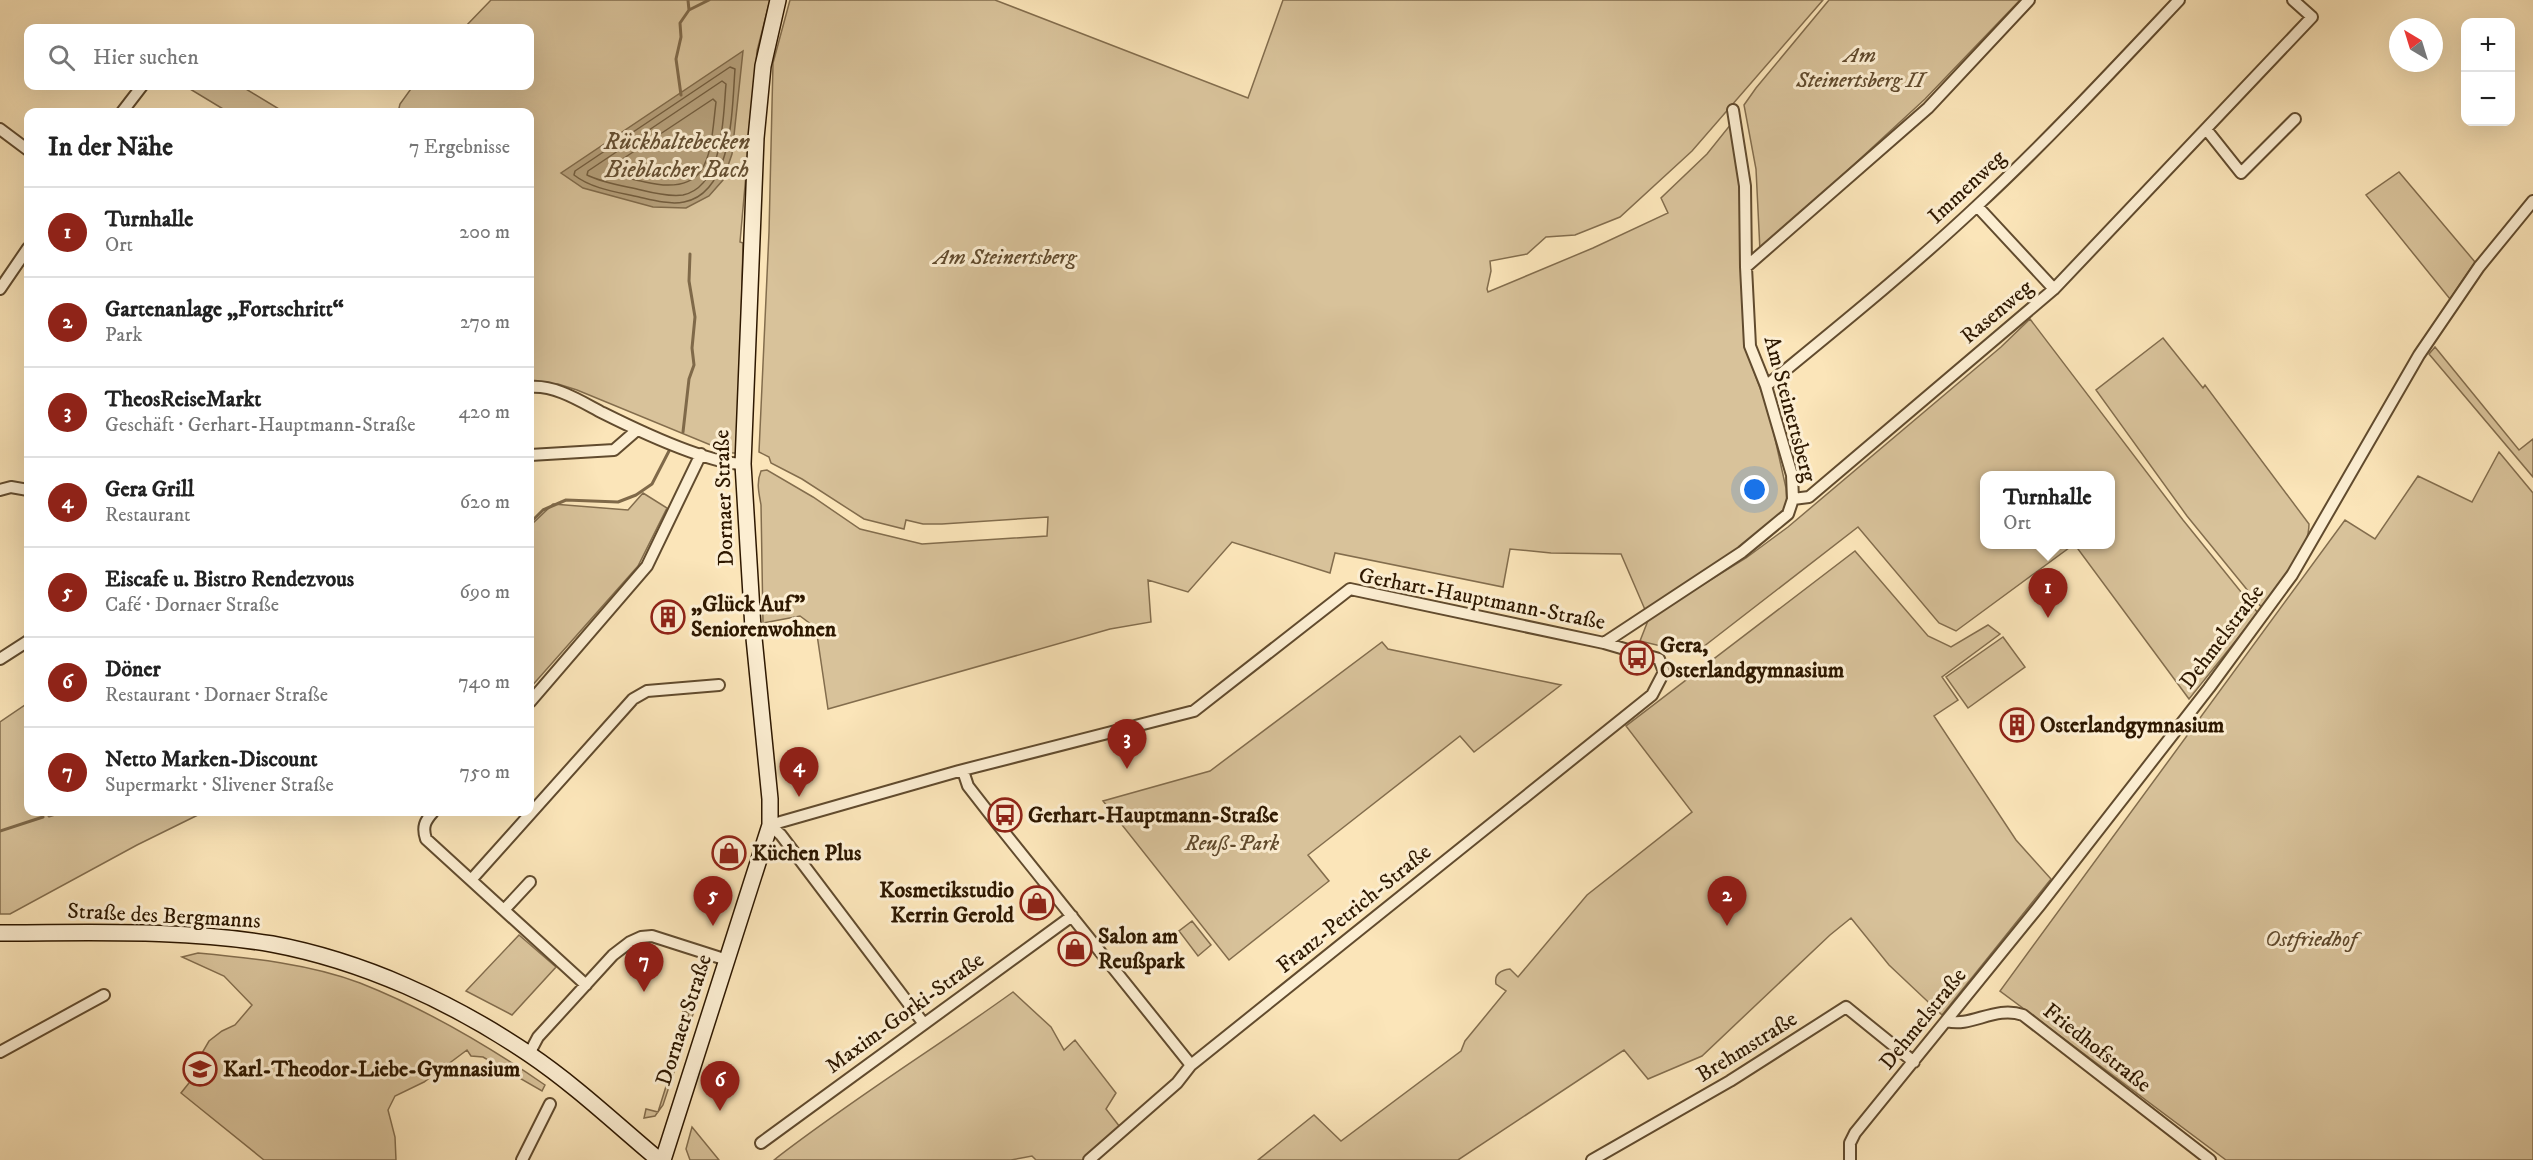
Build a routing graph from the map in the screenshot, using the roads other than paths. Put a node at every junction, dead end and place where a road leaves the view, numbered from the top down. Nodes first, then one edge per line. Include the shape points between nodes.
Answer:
1 (778, 0) edge
2 (2029, 0) edge
3 (2179, 0) edge
4 (2293, 0) edge
5 (139, 90) edge
6 (125, 108) edge
7 (1733, 110) dead end
8 (2295, 119) dead end
9 (0, 129) edge
10 (2206, 129) junction
11 (24, 147) edge
12 (2533, 201) edge
13 (1977, 206) junction
14 (24, 254) edge
15 (1746, 267) junction
16 (0, 289) edge
17 (2054, 289) junction
18 (1766, 386) junction
19 (534, 387) edge
20 (637, 430) junction
21 (700, 454) junction
22 (534, 455) edge
23 (743, 464) junction
24 (24, 489) edge
25 (0, 490) edge
26 (1793, 499) junction
27 (1604, 643) junction
28 (24, 644) edge
29 (0, 659) edge
30 (719, 685) dead end
31 (1652, 695) joint
32 (534, 697) edge
33 (963, 771) junction
34 (534, 810) edge
35 (430, 816) edge
36 (528, 816) edge
37 (770, 825) junction
38 (471, 880) junction
39 (530, 882) dead end
40 (504, 910) junction
41 (1072, 916) junction
42 (0, 933) edge
43 (727, 960) junction
44 (586, 985) junction
45 (104, 995) dead end
46 (1947, 1021) junction
47 (924, 1023) junction
48 (532, 1048) junction
49 (0, 1052) edge
50 (1914, 1062) junction
51 (1191, 1065) junction
52 (550, 1104) dead end
53 (762, 1143) dead end
54 (522, 1160) edge
55 (661, 1160) edge
56 (1089, 1160) edge
57 (1592, 1160) edge
58 (1850, 1160) edge
59 (2210, 1160) edge

1 - 23 main road, Dornaer Straße via 763,66 756,138
2 - 15 street via 1928,108
3 - 13 street, Immenweg
4 - 10 street, Rasenweg via 2312,17
5 - 6 street
7 - 15 street, Am Steinertsberg via 1745,186
8 - 10 street via 2241,173
9 - 11 street
10 - 17 street, Rasenweg
12 - 46 street, Dehmelstraße via 2479,267 2420,353 2292,575 2148,767
13 - 17 street
13 - 18 street, Immenweg via 1867,304
14 - 16 street
15 - 18 street, Am Steinertsberg via 1750,346
17 - 26 street, Rasenweg via 1809,497
18 - 26 street, Am Steinertsberg via 1792,475
19 - 20 street via 566,394
20 - 21 street
20 - 22 street via 614,450
21 - 23 street
21 - 32 street via 647,566
23 - 37 main road, Dornaer Straße
24 - 25 street
26 - 27 street, Am Steinertsberg via 1788,514 1742,552
27 - 31 street, Gerhart-Hauptmann-Straße via 1659,659 1664,672
27 - 33 street, Gerhart-Hauptmann-Straße via 1350,589 1194,711
28 - 29 street
30 - 34 street via 647,691 633,699
31 - 51 street, Franz-Petrich-Straße
33 - 37 street, Gerhart-Hauptmann-Straße
33 - 41 street via 968,786
35 - 38 street via 423,829 426,839
36 - 38 street
37 - 43 main road, Dornaer Straße
37 - 47 street
38 - 40 street
39 - 40 street
40 - 44 street
41 - 47 street, Maxim-Gorki-Straße
41 - 51 street
42 - 48 main road, Straße des Bergmanns via 188,935 273,945 362,969 423,993
43 - 44 street via 652,936 641,937 613,955
43 - 55 main road, Dornaer Straße
44 - 48 street
45 - 49 street
46 - 50 street, Dehmelstraße
46 - 59 street, Friedhofstraße via 1958,1023 2002,1011 2023,1015
47 - 53 street, Maxim-Gorki-Straße
48 - 55 main road, Straße des Bergmanns via 567,1083
50 - 57 street, Brehmstraße via 1846,1007 1730,1082
50 - 58 street, Dehmelstraße via 1855,1133 1850,1143
51 - 56 street, Franz-Petrich-Straße via 1178,1083
52 - 54 street

